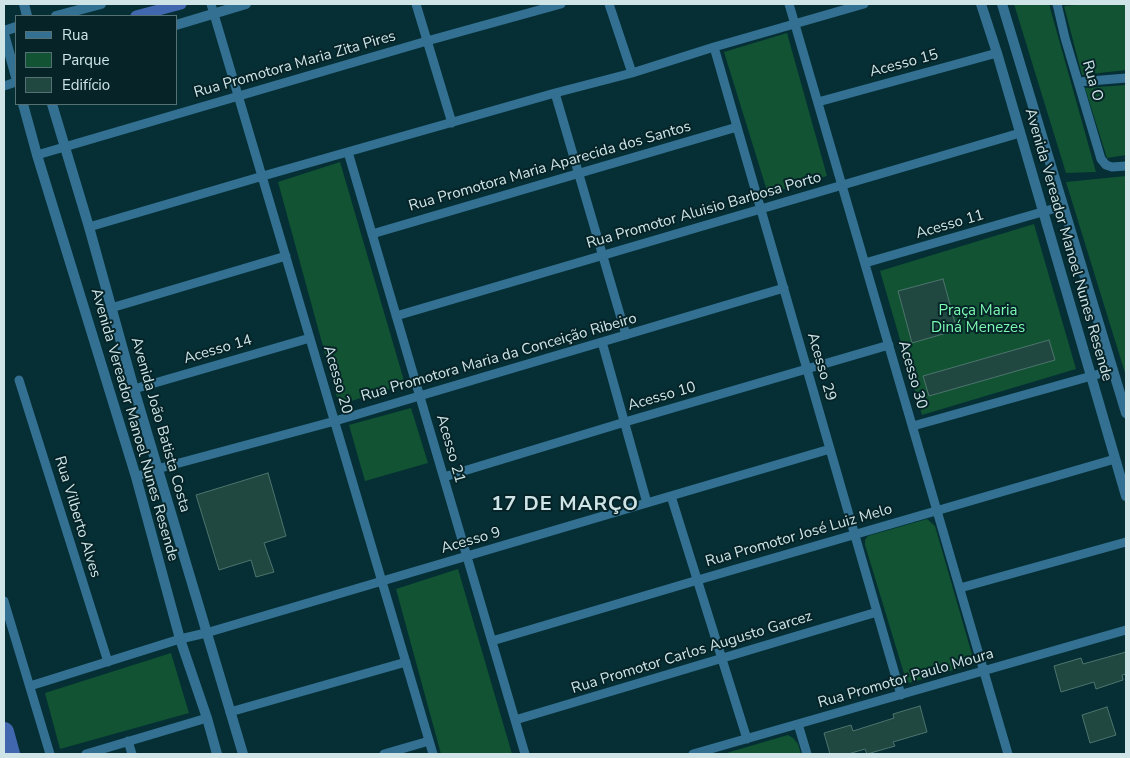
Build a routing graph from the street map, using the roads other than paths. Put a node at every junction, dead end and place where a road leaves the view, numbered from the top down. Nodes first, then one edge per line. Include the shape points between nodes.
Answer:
1 (101, 4) edge
2 (246, 4) edge
3 (416, 4) edge
4 (561, 4) edge
5 (609, 4) edge
6 (789, 4) edge
7 (864, 4) edge
8 (981, 4) edge
9 (1002, 4) edge
10 (1057, 4) edge
11 (213, 8) edge
12 (60, 15) edge
13 (178, 24) edge
14 (795, 24) junction
15 (4, 32) edge
16 (427, 41) junction
17 (714, 47) junction
18 (997, 53) junction
19 (15, 72) edge
20 (632, 73) junction
21 (15, 77) edge
22 (1126, 78) edge
23 (1078, 82) junction
24 (4, 86) edge
25 (555, 93) junction
26 (239, 96) junction
27 (818, 102) junction
28 (23, 105) edge
29 (52, 105) edge
30 (452, 123) junction
31 (737, 127) junction
32 (1020, 133) junction
33 (65, 146) junction
34 (348, 152) junction
35 (37, 154) junction
36 (1126, 166) edge
37 (579, 173) junction
38 (262, 176) junction
39 (842, 185) junction
40 (1064, 206) junction
41 (760, 208) junction
42 (1044, 212) junction
43 (90, 227) junction
44 (372, 234) junction
45 (603, 255) junction
46 (286, 256) junction
47 (865, 263) junction
48 (784, 288) junction
49 (111, 308) junction
50 (396, 316) junction
51 (626, 335) junction
52 (310, 338) junction
53 (602, 342) junction
54 (889, 345) junction
55 (807, 369) junction
56 (1113, 370) junction
57 (1091, 376) junction
58 (20, 380) dead end
59 (134, 389) junction
60 (420, 396) junction
61 (1126, 413) edge
62 (335, 420) junction
63 (624, 422) junction
64 (913, 426) junction
65 (830, 449) junction
66 (1115, 459) junction
67 (157, 469) junction
68 (1123, 469) edge
69 (136, 477) junction
70 (444, 477) junction
71 (672, 496) junction
72 (1126, 496) edge
73 (647, 503) junction
74 (937, 510) junction
75 (855, 534) junction
76 (1126, 542) edge
77 (467, 556) junction
78 (698, 580) junction
79 (382, 581) junction
80 (960, 588) junction
81 (4, 601) edge
82 (878, 612) junction
83 (1126, 630) edge
84 (206, 633) junction
85 (180, 639) junction
86 (492, 641) junction
87 (722, 658) junction
88 (108, 662) junction
89 (406, 662) junction
90 (984, 671) junction
91 (30, 686) junction
92 (901, 695) junction
93 (230, 712) junction
94 (207, 718) junction
95 (515, 720) junction
96 (798, 724) junction
97 (747, 739) junction
98 (128, 741) junction
99 (429, 741) junction
100 (50, 754) edge
101 (86, 754) edge
102 (132, 754) edge
103 (217, 754) edge
104 (243, 754) edge
105 (384, 754) edge
106 (433, 754) edge
107 (526, 754) edge
108 (693, 754) edge
109 (807, 754) edge
110 (1008, 754) edge

1 - 12 street
2 - 11 street
3 - 16 street
4 - 16 street, Rua Promotora Maria Zita Pires
5 - 20 street
6 - 14 street, Acesso 30
7 - 14 street
8 - 18 street, Avenida Vereador Manoel Nunes Resende
9 - 40 street, Avenida Vereador Manoel Nunes Resende
10 - 23 street, Rua O
11 - 13 street
11 - 26 street, Acesso 20
14 - 17 street
14 - 27 street, Acesso 30
15 - 19 street
16 - 26 street, Rua Promotora Maria Zita Pires
16 - 30 street
17 - 20 street
17 - 31 street, Acesso 29
18 - 27 street, Acesso 15
18 - 32 street, Avenida Vereador Manoel Nunes Resende
20 - 25 street
21 - 24 street
22 - 23 street
23 - 36 street, Rua O via 1101,159 1115,168
25 - 30 street
25 - 37 street
26 - 33 street, Rua Promotora Maria Zita Pires
26 - 38 street, Acesso 20
27 - 39 street, Acesso 30
28 - 35 street, Avenida Vereador Manoel Nunes Resende
29 - 33 street, Avenida João Batista Costa
30 - 34 street
31 - 37 street, Rua Promotora Maria Aparecida dos Santos
31 - 41 street, Acesso 29
32 - 39 street, Rua Promotor Aluisio Barbosa Porto
32 - 42 street, Avenida Vereador Manoel Nunes Resende
33 - 35 street, Rua Promotora Maria Zita Pires
33 - 43 street, Avenida João Batista Costa
34 - 38 street
34 - 44 street, Acesso 21
35 - 69 street, Avenida Vereador Manoel Nunes Resende
37 - 44 street, Rua Promotora Maria Aparecida dos Santos
37 - 45 street
38 - 43 street
38 - 46 street, Acesso 20
39 - 41 street, Rua Promotor Aluisio Barbosa Porto
39 - 47 street, Acesso 30
40 - 42 street, Acesso 11
40 - 56 street, Avenida Vereador Manoel Nunes Resende
41 - 45 street, Rua Promotor Aluisio Barbosa Porto
41 - 48 street, Acesso 29
42 - 47 street, Acesso 11
42 - 57 street, Avenida Vereador Manoel Nunes Resende
43 - 49 street, Avenida João Batista Costa
44 - 50 street, Acesso 21
45 - 50 street, Rua Promotor Aluisio Barbosa Porto
45 - 51 street
46 - 49 street
46 - 52 street, Acesso 20
47 - 54 street, Acesso 30
48 - 51 street, Rua Promotora Maria da Conceição Ribeiro
48 - 55 street, Acesso 29
49 - 59 street, Avenida João Batista Costa
50 - 60 street, Acesso 21
51 - 53 street, Rua Promotora Maria da Conceição Ribeiro
52 - 59 street, Acesso 14
52 - 62 street, Acesso 20
53 - 60 street, Rua Promotora Maria da Conceição Ribeiro
53 - 63 street
54 - 55 street, Acesso 10
54 - 64 street, Acesso 30
55 - 63 street, Acesso 10
55 - 65 street, Acesso 29
56 - 57 street
56 - 61 street, Avenida Vereador Manoel Nunes Resende
57 - 64 street
57 - 66 street, Avenida Vereador Manoel Nunes Resende
58 - 88 street, Rua Vilberto Alves
59 - 67 street, Avenida João Batista Costa
60 - 62 street, Rua Promotora Maria da Conceição Ribeiro
60 - 70 street, Acesso 21
62 - 67 street, Rua Promotora Maria da Conceição Ribeiro
62 - 79 street, Acesso 20
63 - 70 street, Acesso 10
63 - 73 street
64 - 74 street, Acesso 30
65 - 71 street, Acesso 9
65 - 75 street, Acesso 29
66 - 68 street, Avenida Vereador Manoel Nunes Resende
66 - 74 street, Rua Promotor José Luiz Melo
67 - 69 street, Rua Promotora Maria da Conceição Ribeiro
67 - 84 street, Avenida João Batista Costa
68 - 72 street, Avenida Vereador Manoel Nunes Resende
69 - 85 street, Avenida Vereador Manoel Nunes Resende
70 - 77 street, Acesso 21
71 - 73 street, Acesso 9
71 - 78 street
73 - 77 street, Acesso 9
74 - 75 street, Rua Promotor José Luiz Melo
74 - 80 street, Acesso 30
75 - 78 street, Rua Promotor José Luiz Melo
75 - 82 street, Acesso 29
76 - 80 street
77 - 79 street, Acesso 9
77 - 86 street, Acesso 21
78 - 86 street, Rua Promotor José Luiz Melo
78 - 87 street
79 - 84 street, Acesso 9
79 - 89 street, Acesso 20
80 - 90 street, Acesso 30
81 - 91 street
82 - 87 street, Rua Promotor Carlos Augusto Garcez
82 - 92 street, Acesso 29
83 - 90 street, Rua Promotor Paulo Moura
84 - 85 street, Acesso 9
84 - 93 street, Avenida João Batista Costa
85 - 88 street, Acesso 9
85 - 94 street, Avenida Vereador Manoel Nunes Resende
86 - 95 street, Acesso 21
87 - 95 street, Rua Promotor Carlos Augusto Garcez
87 - 97 street
88 - 91 street, Acesso 9
89 - 93 street
89 - 99 street, Acesso 20
90 - 92 street, Rua Promotor Paulo Moura
90 - 110 street, Acesso 30
91 - 100 street
92 - 96 street, Rua Promotor Paulo Moura
93 - 104 street, Avenida João Batista Costa
94 - 98 street
94 - 103 street, Avenida Vereador Manoel Nunes Resende
95 - 107 street, Acesso 21
96 - 97 street, Rua Promotor Paulo Moura
96 - 109 street
97 - 108 street, Rua Promotor Paulo Moura
98 - 101 street
98 - 102 street
99 - 105 street
99 - 106 street, Acesso 20

